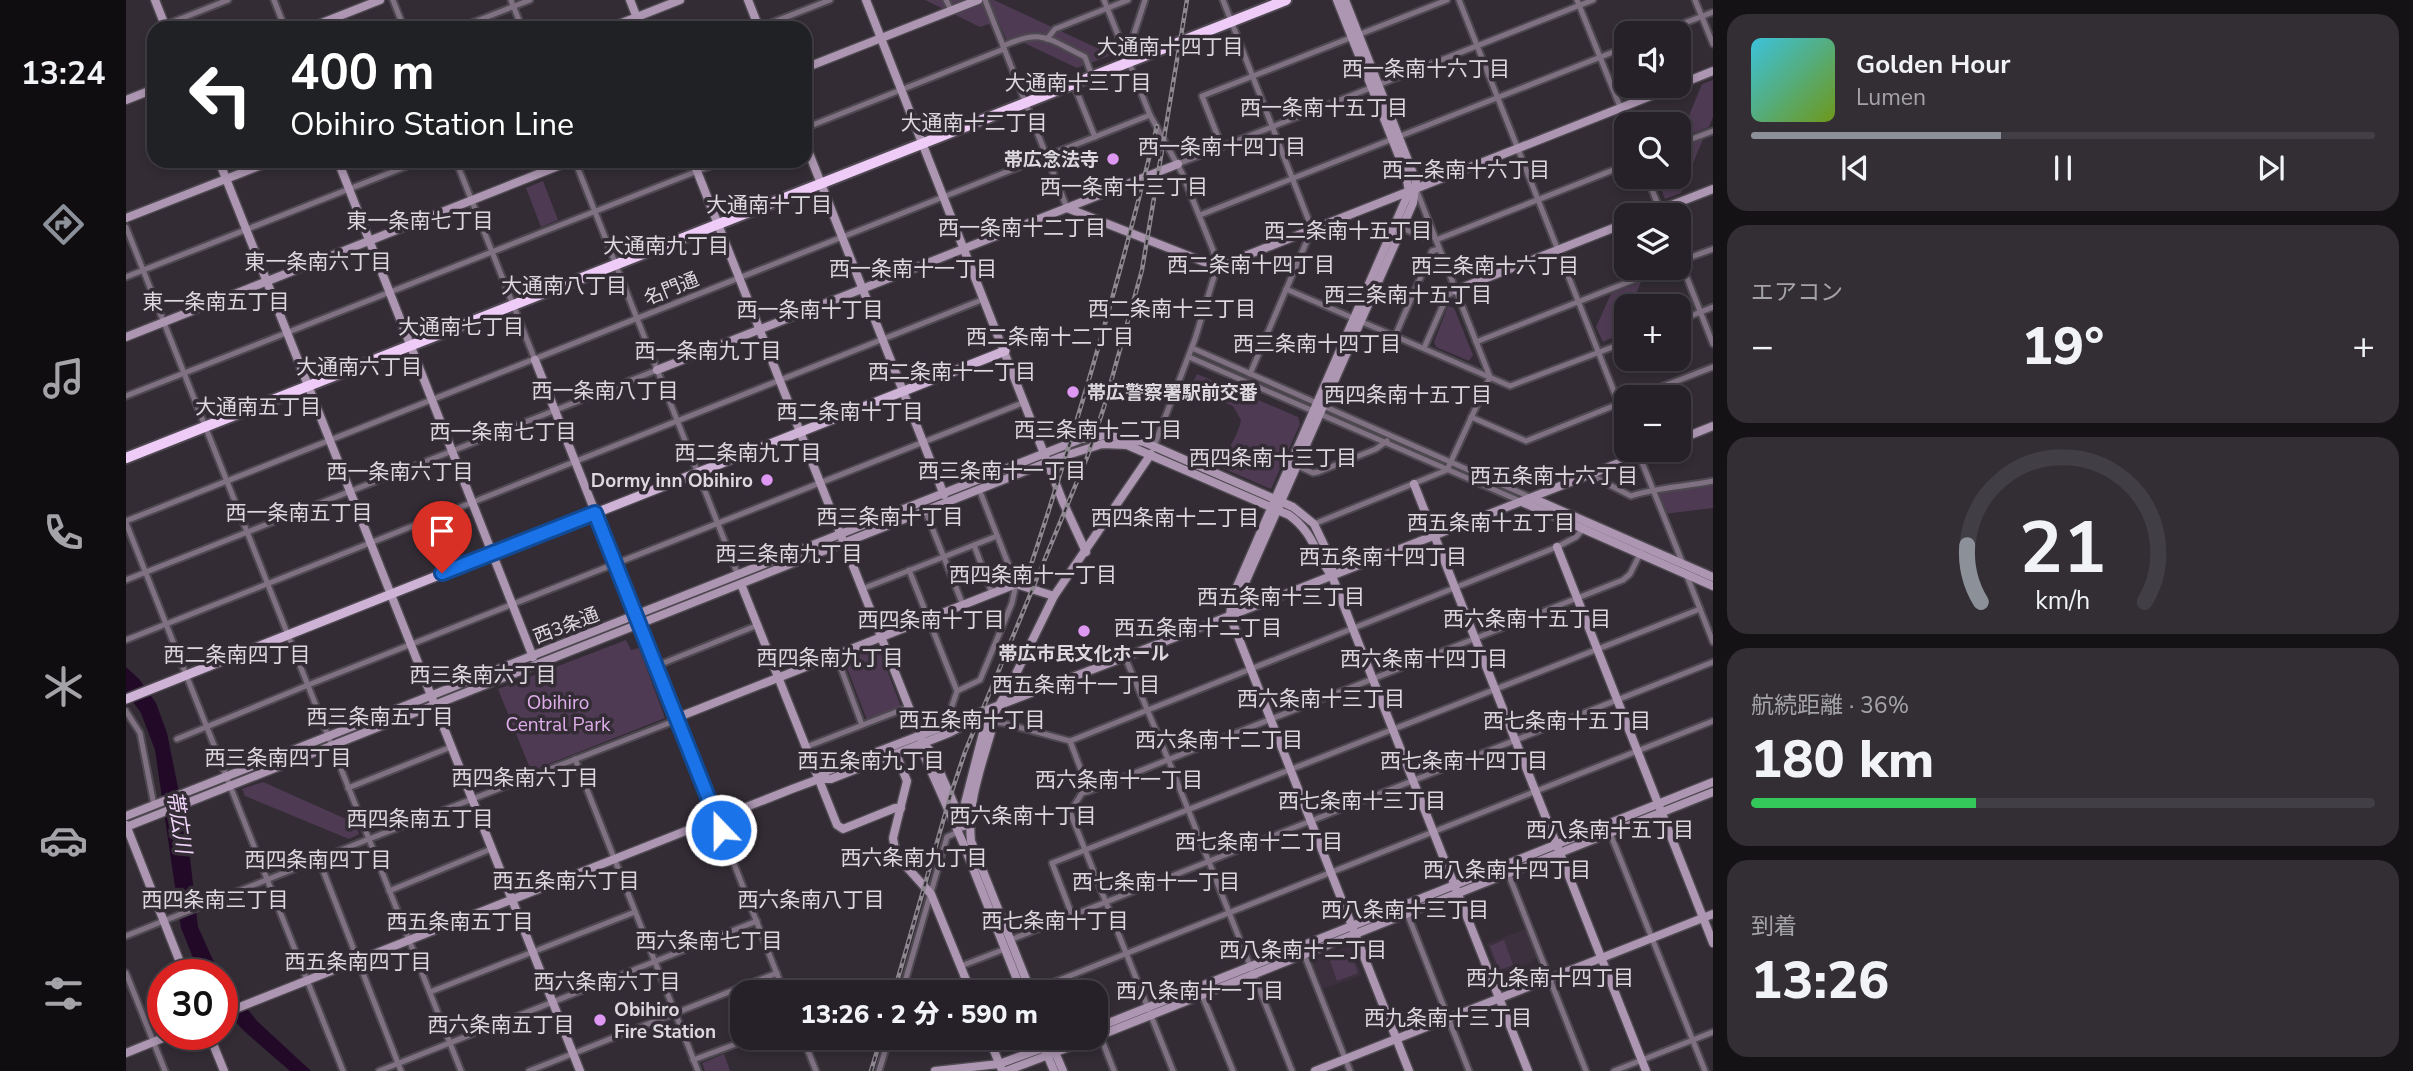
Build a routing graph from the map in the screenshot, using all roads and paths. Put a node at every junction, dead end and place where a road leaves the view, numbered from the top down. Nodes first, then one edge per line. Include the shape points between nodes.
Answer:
1 (155, 0) edge
2 (228, 0) edge
3 (274, 0) edge
4 (380, 0) edge
5 (393, 0) edge
6 (530, 0) edge
7 (630, 0) edge
8 (680, 0) edge
9 (748, 0) edge
10 (830, 0) edge
11 (866, 0) edge
12 (946, 0) edge
13 (978, 0) edge
14 (985, 0) edge
15 (1104, 0) edge
16 (1128, 0) edge
17 (1145, 0) edge
18 (1223, 0) edge
19 (1286, 0) edge
20 (1337, 0) edge
21 (1345, 0) edge
22 (1447, 0) edge
23 (1459, 0) edge
24 (1592, 0) edge
25 (1695, 0) edge
26 (512, 3) edge
27 (1578, 3) edge
28 (1107, 8) junction
29 (951, 10) junction
30 (1713, 12) edge
31 (1702, 16) junction
32 (636, 17) junction
33 (164, 21) edge
34 (180, 21) edge
35 (282, 21) edge
36 (327, 21) edge
37 (401, 21) edge
38 (474, 21) edge
39 (519, 21) edge
40 (626, 21) edge
41 (638, 21) edge
42 (756, 21) edge
43 (777, 21) edge
44 (1689, 21) edge
45 (1231, 22) junction
46 (1355, 35) junction
47 (881, 38) junction
48 (1047, 39) junction
49 (1122, 44) junction
50 (1713, 44) edge
51 (1477, 46) junction
52 (1003, 48) junction
53 (1614, 52) edge
54 (1600, 57) junction
55 (1129, 62) junction
56 (812, 65) edge
57 (1713, 71) edge
58 (1093, 76) junction
59 (1252, 76) junction
60 (1691, 80) edge
61 (1074, 84) junction
62 (1375, 87) junction
63 (902, 89) junction
64 (147, 92) edge
65 (1497, 97) junction
66 (1645, 98) edge
67 (126, 100) edge
68 (1026, 104) junction
69 (1620, 108) junction
70 (1622, 112) edge
71 (1150, 116) junction
72 (812, 125) edge
73 (1273, 127) junction
74 (1713, 131) edge
75 (1095, 137) junction
76 (1395, 138) junction
77 (1691, 139) edge
78 (923, 144) junction
79 (1222, 147) junction
80 (1518, 149) junction
81 (1047, 156) junction
82 (812, 161) edge
83 (1178, 164) junction
84 (222, 168) edge
85 (253, 168) edge
86 (341, 168) edge
87 (402, 168) edge
88 (459, 168) edge
89 (555, 168) edge
90 (576, 168) edge
91 (696, 168) edge
92 (706, 168) edge
93 (1614, 170) edge
94 (697, 172) junction
95 (226, 178) junction
96 (1293, 178) junction
97 (821, 184) junction
98 (349, 189) junction
99 (1713, 189) edge
100 (1412, 190) junction
101 (944, 197) junction
102 (472, 200) junction
103 (1538, 200) junction
104 (1683, 203) edge
105 (1067, 208) junction
106 (595, 211) junction
107 (1200, 215) junction
108 (126, 218) edge
109 (718, 225) junction
110 (126, 227) edge
111 (1402, 228) junction
112 (1614, 228) edge
113 (247, 229) junction
114 (1312, 229) junction
115 (842, 237) junction
116 (1435, 238) junction
117 (370, 241) junction
118 (1713, 248) edge
119 (965, 249) junction
120 (1439, 249) junction
121 (1557, 250) junction
122 (492, 251) junction
123 (1691, 256) edge
124 (615, 265) junction
125 (1217, 267) junction
126 (144, 270) junction
127 (126, 277) edge
128 (739, 278) junction
129 (1634, 280) edge
130 (1687, 280) edge
131 (267, 282) junction
132 (863, 288) junction
133 (1286, 289) junction
134 (1456, 290) junction
135 (389, 291) junction
136 (984, 299) junction
137 (1578, 302) junction
138 (513, 305) junction
139 (1713, 307) edge
140 (1700, 312) junction
141 (1691, 316) edge
142 (636, 319) junction
143 (1358, 320) junction
144 (164, 322) junction
145 (760, 329) junction
146 (287, 332) junction
147 (1395, 336) junction
148 (126, 337) edge
149 (883, 339) junction
150 (1476, 342) junction
151 (1713, 344) edge
152 (411, 346) junction
153 (1614, 347) edge
154 (1192, 348) junction
155 (1424, 348) junction
156 (1005, 351) junction
157 (1599, 353) junction
158 (1189, 357) junction
159 (535, 360) junction
160 (1713, 367) edge
161 (657, 370) junction
162 (185, 373) junction
163 (1250, 374) junction
164 (1489, 377) junction
165 (780, 380) junction
166 (1614, 385) edge
167 (1666, 385) edge
168 (308, 387) junction
169 (903, 391) junction
170 (126, 396) edge
171 (432, 401) junction
172 (1025, 402) junction
173 (1614, 405) edge
174 (1318, 409) junction
175 (554, 410) junction
176 (1471, 417) junction
177 (678, 422) junction
178 (1713, 426) edge
179 (206, 427) junction
180 (800, 432) junction
181 (1691, 435) edge
182 (1390, 436) junction
183 (330, 440) junction
184 (924, 443) junction
185 (1386, 443) junction
186 (1152, 450) junction
187 (452, 452) junction
188 (126, 458) edge
189 (1047, 458) junction
190 (1617, 462) edge
191 (1642, 462) edge
192 (575, 463) junction
193 (1451, 463) junction
194 (1298, 466) junction
195 (1447, 470) junction
196 (698, 472) junction
197 (1590, 475) junction
198 (227, 480) junction
199 (1713, 481) edge
200 (820, 483) junction
201 (1414, 484) junction
202 (979, 489) junction
203 (1652, 489) junction
204 (350, 491) junction
205 (945, 498) junction
206 (1532, 498) junction
207 (473, 502) junction
208 (1522, 502) junction
209 (1276, 504) junction
210 (925, 510) junction
211 (595, 513) junction
212 (126, 522) edge
213 (1314, 524) junction
214 (718, 525) junction
215 (1586, 526) junction
216 (247, 532) junction
217 (998, 536) junction
218 (1434, 536) junction
219 (842, 539) junction
220 (370, 543) junction
221 (974, 545) junction
222 (1557, 547) junction
223 (1642, 550) junction
224 (1086, 552) junction
225 (493, 553) junction
226 (944, 557) junction
227 (1682, 563) junction
228 (615, 565) junction
229 (909, 570) junction
230 (146, 573) junction
231 (738, 575) junction
232 (1687, 575) junction
233 (1332, 576) junction
234 (1713, 577) edge
235 (126, 580) edge
236 (268, 583) junction
237 (741, 584) junction
238 (1016, 584) junction
239 (1713, 586) edge
240 (1455, 587) junction
241 (862, 589) junction
242 (992, 593) junction
243 (390, 594) junction
244 (1054, 596) junction
245 (1577, 598) junction
246 (513, 605) junction
247 (963, 605) junction
248 (1700, 608) junction
249 (635, 615) junction
250 (1230, 616) junction
251 (928, 618) junction
252 (166, 623) junction
253 (639, 624) junction
254 (758, 625) junction
255 (1352, 627) junction
256 (288, 634) junction
257 (881, 636) junction
258 (1475, 638) junction
259 (126, 640) edge
260 (1713, 642) edge
261 (410, 645) junction
262 (1597, 649) junction
263 (836, 654) junction
264 (532, 655) junction
265 (1125, 657) junction
266 (1713, 662) edge
267 (536, 664) junction
268 (656, 666) junction
269 (1250, 668) junction
270 (186, 675) junction
271 (778, 677) junction
272 (1373, 679) junction
273 (308, 685) junction
274 (1495, 690) junction
275 (957, 691) junction
276 (430, 695) junction
277 (126, 699) edge
278 (1617, 700) junction
279 (435, 706) junction
280 (1000, 706) junction
281 (909, 707) junction
282 (1146, 710) junction
283 (126, 711) edge
284 (676, 719) junction
285 (1271, 719) junction
286 (1713, 721) edge
287 (991, 722) junction
288 (946, 724) junction
289 (862, 725) junction
290 (206, 726) junction
291 (1392, 729) junction
292 (328, 736) junction
293 (177, 739) dead end
294 (922, 739) junction
295 (1515, 740) junction
296 (1070, 741) junction
297 (331, 746) junction
298 (451, 747) junction
299 (806, 747) junction
300 (1638, 751) junction
301 (896, 754) junction
302 (575, 759) junction
303 (1168, 759) junction
304 (1290, 770) junction
305 (225, 776) junction
306 (819, 779) junction
307 (1413, 780) junction
308 (1713, 782) edge
309 (229, 786) junction
310 (348, 788) junction
311 (1089, 791) junction
312 (1535, 791) junction
313 (1713, 792) edge
314 (472, 800) junction
315 (156, 804) junction
316 (1658, 804) junction
317 (960, 807) junction
318 (901, 808) junction
319 (1188, 810) junction
320 (1662, 813) junction
321 (126, 816) edge
322 (717, 820) junction
323 (1311, 821) junction
324 (126, 826) edge
325 (961, 829) junction
326 (1433, 832) junction
327 (1610, 833) junction
328 (369, 839) junction
329 (971, 841) junction
330 (491, 849) junction
331 (1559, 849) junction
332 (1086, 850) junction
333 (319, 860) junction
334 (615, 860) junction
335 (1208, 862) junction
336 (1331, 872) junction
337 (1508, 873) junction
338 (267, 880) junction
339 (1456, 890) junction
340 (389, 891) junction
341 (931, 894) junction
342 (512, 901) junction
343 (1106, 902) junction
344 (635, 912) junction
345 (1229, 912) junction
346 (1407, 913) junction
347 (1713, 914) edge
348 (1072, 915) junction
349 (1703, 918) junction
350 (757, 921) junction
351 (164, 922) junction
352 (1354, 930) junction
353 (126, 936) edge
354 (1653, 938) junction
355 (409, 941) junction
356 (1713, 943) edge
357 (1006, 944) junction
358 (531, 951) junction
359 (1126, 953) junction
360 (1304, 954) junction
361 (1601, 958) junction
362 (179, 959) edge
363 (357, 961) junction
364 (655, 962) junction
365 (961, 966) junction
366 (1251, 970) junction
367 (126, 973) edge
368 (777, 973) junction
369 (1550, 978) junction
370 (780, 980) edge
371 (906, 980) edge
372 (966, 980) edge
373 (1022, 980) edge
374 (1058, 980) edge
375 (307, 982) junction
376 (430, 992) junction
377 (1202, 995) junction
378 (1499, 998) junction
379 (552, 1002) junction
380 (238, 1008) edge
381 (1149, 1011) junction
382 (675, 1013) junction
383 (1448, 1018) junction
384 (147, 1025) edge
385 (1108, 1029) edge
386 (1713, 1032) edge
387 (1396, 1038) junction
388 (1693, 1040) junction
389 (450, 1044) junction
390 (147, 1045) edge
391 (730, 1046) edge
392 (157, 1050) edge
393 (215, 1050) edge
394 (808, 1050) edge
395 (885, 1050) edge
396 (994, 1050) edge
397 (1046, 1050) edge
398 (1050, 1050) edge
399 (1051, 1050) edge
400 (1104, 1050) edge
401 (126, 1053) edge
402 (573, 1054) junction
403 (1345, 1059) junction
404 (693, 1060) junction
405 (1642, 1060) junction
406 (398, 1063) junction
407 (1003, 1069) edge
408 (165, 1071) edge
409 (223, 1071) edge
410 (343, 1071) edge
411 (380, 1071) edge
412 (401, 1071) edge
413 (461, 1071) edge
414 (529, 1071) edge
415 (580, 1071) edge
416 (698, 1071) edge
417 (816, 1071) edge
418 (879, 1071) edge
419 (935, 1071) edge
420 (1054, 1071) edge
421 (1063, 1071) edge
422 (1114, 1071) edge
423 (1173, 1071) edge
424 (1233, 1071) edge
425 (1292, 1071) edge
426 (1315, 1071) edge
427 (1350, 1071) edge
428 (1409, 1071) edge
429 (1469, 1071) edge
430 (1528, 1071) edge
431 (1587, 1071) edge
432 (1614, 1071) edge
433 (1646, 1071) edge
434 (1705, 1071) edge

1 - 33 street
2 - 34 street
3 - 35 street
4 - 36 street
5 - 37 street
6 - 26 street
7 - 32 street
8 - 32 street
9 - 42 street
10 - 43 street
11 - 47 street
12 - 29 street
13 - 29 street
14 - 52 street
15 - 28 street
16 - 28 street
17 - 49 street via 1132,40
18 - 45 street
19 - 45 highway
20 - 46 street
21 - 46 street
22 - 46 street
23 - 51 street
24 - 27 street
25 - 31 street
26 - 38 street
26 - 39 street
27 - 51 street
27 - 54 street
28 - 48 street via 1055,29
28 - 49 street
29 - 47 street
30 - 31 street
31 - 44 street
31 - 50 street
32 - 40 street
32 - 41 street
45 - 55 highway
45 - 59 street
46 - 59 street
46 - 62 street
47 - 56 street
47 - 63 street
48 - 52 street via 1031,36
48 - 58 street via 1085,57
49 - 55 street
51 - 62 street
51 - 65 street
52 - 63 street
52 - 68 street
53 - 54 street
54 - 65 street
54 - 69 street
55 - 58 highway
55 - 71 street
57 - 60 street
58 - 61 highway
59 - 73 street
59 - 79 street via 1202,96
61 - 68 highway
61 - 75 street
62 - 73 street
62 - 76 street
63 - 72 street
63 - 78 street
64 - 67 street
65 - 76 street
65 - 80 street
66 - 69 street
68 - 78 highway
68 - 81 street
69 - 70 street
69 - 80 street
71 - 75 street, 名門通
71 - 83 street
73 - 79 street
73 - 96 street
74 - 77 street
75 - 81 street, 名門通
76 - 96 street
76 - 100 street via 1416,181
78 - 97 highway
78 - 101 street
79 - 83 street
80 - 100 street
80 - 103 street
81 - 101 street, 名門通
81 - 105 street
82 - 97 street
83 - 105 street
83 - 107 street
84 - 95 street
85 - 95 street
86 - 98 street
87 - 98 street
88 - 102 street
89 - 102 street
90 - 106 street
91 - 94 street
92 - 94 street
93 - 103 street
94 - 106 street
94 - 109 street
95 - 108 street
95 - 113 street
96 - 107 street
96 - 114 street
97 - 109 highway
97 - 115 street
98 - 113 street
98 - 117 street
99 - 104 street
100 - 111 street via 1413,203
100 - 114 street
100 - 116 street
100 - 143 street
101 - 115 street, 名門通
101 - 119 street
102 - 117 street
102 - 122 street
103 - 116 street
103 - 121 street
105 - 119 street
105 - 125 street
106 - 122 street
106 - 124 street
107 - 125 street
109 - 124 highway
109 - 128 street
110 - 126 street
111 - 116 street
111 - 143 street
112 - 121 street
113 - 126 street
113 - 131 street
114 - 125 street
114 - 133 street
115 - 128 street, 名門通
115 - 132 street
116 - 120 street
117 - 131 street
117 - 135 street
118 - 123 street
119 - 132 street
119 - 136 street
120 - 134 street
120 - 147 street via 1432,251
121 - 134 street
121 - 137 street
122 - 135 street
122 - 138 street
124 - 138 highway
124 - 142 street
125 - 154 street
126 - 127 street
126 - 144 street
128 - 142 street, 名門通
128 - 145 street
129 - 137 street
130 - 140 street
131 - 144 street
131 - 146 street
132 - 145 street
132 - 149 street
133 - 143 street
133 - 163 street
134 - 150 street
134 - 155 street via 1447,296
135 - 146 street
135 - 152 street
136 - 149 street
136 - 156 street
137 - 150 street
137 - 157 street
138 - 152 highway
138 - 159 street
139 - 140 street
140 - 141 street
140 - 151 street
142 - 159 street, 名門通
142 - 161 street
143 - 147 street
143 - 174 street
144 - 148 street
144 - 162 street
145 - 161 street
145 - 165 street
146 - 162 street
146 - 168 street
147 - 155 street
149 - 165 street
149 - 169 street
150 - 164 street
152 - 168 highway
152 - 171 street
153 - 157 street
154 - 158 street
154 - 163 street
155 - 164 street
156 - 169 main road
156 - 172 street
157 - 164 street via 1514,387
157 - 166 street
158 - 174 street
158 - 186 street
159 - 171 street, 名門通
159 - 175 street
160 - 167 street
161 - 175 street
161 - 177 street
162 - 170 street
162 - 179 street
163 - 174 street
164 - 176 street
165 - 177 street
165 - 180 street
168 - 179 highway
168 - 183 street
169 - 180 main road
169 - 184 street
171 - 183 street, 名門通
171 - 187 street
172 - 184 street
172 - 189 street
173 - 176 street via 1526,441
174 - 182 street
174 - 185 street
174 - 194 street
174 - 209 street
175 - 187 street
175 - 192 street
176 - 193 street
177 - 192 street
177 - 196 street
178 - 181 street
179 - 188 highway
179 - 198 street
180 - 196 main road
180 - 200 street
182 - 185 street
182 - 193 street
183 - 198 street, 名門通
183 - 204 street
184 - 200 street
184 - 205 street
185 - 194 street via 1318,472
185 - 195 street
186 - 189 street, 西3条通 via 1102,444
186 - 209 street, 西3条通
186 - 224 street
187 - 204 street
187 - 207 street
189 - 202 street, 西3条通
189 - 205 street, 西3条通
189 - 224 street
190 - 197 street
191 - 203 street
192 - 207 street
192 - 211 street
193 - 195 street
193 - 206 street
194 - 209 street
195 - 201 street
195 - 208 street
196 - 211 main road
196 - 214 street
197 - 203 street via 1631,496
197 - 206 street
198 - 212 street, 名門通
198 - 216 street
199 - 203 street
200 - 214 street
200 - 219 street
201 - 213 street
201 - 218 street
202 - 205 street, 西3条通
202 - 217 street
203 - 227 street
204 - 216 street
204 - 220 street
205 - 210 street, 西3条通
205 - 219 street, 西3条通
206 - 208 street
206 - 215 street
207 - 220 street
207 - 225 street
208 - 215 street
208 - 218 street
209 - 213 street via 1301,512
209 - 233 street via 1307,530
209 - 250 street
210 - 219 street, 西3条通
210 - 226 street
211 - 225 main road
211 - 228 street
212 - 230 street
213 - 233 street via 1332,562
214 - 228 street
214 - 231 street
215 - 222 street
215 - 223 street
216 - 230 street
216 - 236 street
217 - 221 street
217 - 238 street
218 - 233 street
218 - 240 street
219 - 231 street, 西3条通
219 - 237 street, 西3条通
219 - 241 street
220 - 236 street
220 - 243 street
221 - 226 street
221 - 242 street
222 - 240 street
222 - 245 street
223 - 227 street
223 - 232 street
223 - 245 street via 1623,580
224 - 244 street
225 - 243 main road
225 - 246 street
226 - 229 street
226 - 247 street
227 - 232 street
227 - 234 street
228 - 246 street
228 - 249 street
229 - 241 street
229 - 251 street
230 - 235 street
230 - 252 street
231 - 237 street
231 - 249 street, 西3条通
232 - 239 street
232 - 248 street
233 - 250 street
233 - 255 street
236 - 252 street
236 - 256 street
237 - 253 street, 西3条通
237 - 254 street
238 - 242 street
238 - 244 street
238 - 275 street via 985,672 975,684
240 - 255 street
240 - 258 street
241 - 257 street
242 - 247 street
243 - 256 main road
243 - 261 street
244 - 280 street
245 - 258 street
245 - 262 street
246 - 261 street
246 - 264 street
247 - 251 street
248 - 260 street
248 - 262 street
249 - 253 street
249 - 264 street, 西3条通
250 - 265 street
250 - 269 street
251 - 257 street
251 - 275 street
252 - 259 street
252 - 270 street
253 - 267 street, 西3条通
253 - 268 street
254 - 268 street
254 - 271 street
255 - 269 street
255 - 272 street
256 - 270 main road
256 - 273 street
257 - 263 street
257 - 281 street
258 - 272 street
258 - 274 street
261 - 273 street
261 - 276 street
262 - 274 street
262 - 278 street
263 - 271 street
263 - 289 street
264 - 267 street
264 - 276 street, 西3条通
265 - 280 street
265 - 282 street
266 - 278 street
267 - 279 street, 西3条通
268 - 284 street
269 - 282 street
269 - 285 street
270 - 277 main road
270 - 290 street
271 - 284 street
271 - 299 street
272 - 285 street
272 - 291 street
273 - 290 street
273 - 292 street
274 - 291 street
274 - 295 street
275 - 288 street
276 - 279 street
276 - 292 street, 西3条通
278 - 295 street
278 - 300 street
279 - 297 street, 西3条通
279 - 298 street
280 - 287 street
280 - 288 street
280 - 294 street via 949,733
281 - 289 street
281 - 294 street
282 - 296 street
282 - 303 street
283 - 315 street via 141,733
284 - 302 street
284 - 322 street
285 - 303 street
285 - 304 street
286 - 300 street
287 - 296 street
287 - 317 street via 983,733
287 - 329 street via 973,799
288 - 294 street
289 - 299 street
290 - 293 street
290 - 305 street
291 - 304 street
291 - 307 street
292 - 297 street
292 - 305 street, 西3条通
294 - 301 street
294 - 306 street via 827,771
294 - 317 street
294 - 325 street via 924,755
295 - 307 street
295 - 312 street
296 - 311 street
297 - 309 street, 西3条通
297 - 310 street
298 - 310 street
298 - 314 street
299 - 306 street
300 - 312 street
300 - 316 street
301 - 306 street via 831,779
301 - 318 street via 907,781
302 - 314 street
302 - 334 street
303 - 311 street
303 - 319 street
304 - 319 street
304 - 323 street
305 - 309 street
305 - 315 street, 西3条通
306 - 318 street via 840,828
306 - 322 street
307 - 323 street
307 - 326 street
308 - 316 street
309 - 324 street, 西3条通
309 - 338 street
310 - 328 street
311 - 332 street via 1082,793 1070,812
312 - 326 street
312 - 331 street
313 - 320 street
314 - 328 street
314 - 330 street
315 - 321 street, 西3条通
316 - 320 street
316 - 331 street
317 - 325 street
318 - 341 street via 893,838 896,855
319 - 332 street
319 - 335 street
320 - 327 street
320 - 349 street
322 - 334 street
322 - 350 street
323 - 335 street
323 - 336 street
324 - 351 street
325 - 329 street
325 - 341 street via 947,837
325 - 357 street
326 - 336 street
326 - 339 street
327 - 331 street
327 - 354 street
328 - 333 street
328 - 340 street
329 - 357 street
330 - 340 street
330 - 342 street
331 - 337 street
331 - 339 street
331 - 361 street
332 - 343 street
332 - 348 street via 1052,863
333 - 338 street
333 - 363 street
334 - 342 street
334 - 344 street
335 - 343 street
335 - 345 street
336 - 345 street
336 - 352 street
337 - 339 street
337 - 369 street
338 - 351 street
338 - 375 street
339 - 346 street
339 - 352 street
339 - 378 street
340 - 355 street
341 - 365 street
341 - 371 street
342 - 355 street
342 - 358 street
343 - 348 street
343 - 359 street
344 - 358 street
344 - 364 street
345 - 359 street
345 - 366 street
346 - 352 street
346 - 383 street
347 - 349 street
348 - 357 street
349 - 354 street
349 - 356 street
350 - 364 street
350 - 368 street
351 - 353 street
351 - 362 street
352 - 360 street
352 - 366 street
352 - 387 street
354 - 361 street
354 - 388 street
355 - 363 street
355 - 376 street
357 - 365 street
357 - 373 street
358 - 376 street
358 - 379 street
359 - 374 street
359 - 381 street
360 - 366 street
360 - 403 street
361 - 369 street
361 - 405 street
363 - 375 street
363 - 406 street
364 - 379 street
364 - 382 street
365 - 372 street
366 - 377 street
366 - 381 street
366 - 425 street
367 - 384 street
368 - 370 street
368 - 382 street
369 - 378 street
369 - 431 street
375 - 380 street
375 - 410 street
376 - 389 street
377 - 381 street
377 - 424 street
378 - 383 street
378 - 430 street
379 - 389 street
379 - 402 street
381 - 385 street
381 - 423 street
382 - 402 street
382 - 404 street
383 - 387 street
383 - 429 street
386 - 388 street
387 - 403 street
387 - 428 street
388 - 405 street
388 - 434 street
389 - 406 street
389 - 413 street
390 - 401 street
391 - 404 street
392 - 408 street
393 - 409 street
394 - 417 street
395 - 418 street
396 - 407 street
397 - 407 street
398 - 420 street
399 - 421 street
400 - 422 street
402 - 414 street
402 - 415 street
403 - 426 street
403 - 427 street
404 - 416 street
405 - 432 street
405 - 433 street
406 - 411 street
406 - 412 street
407 - 419 street

